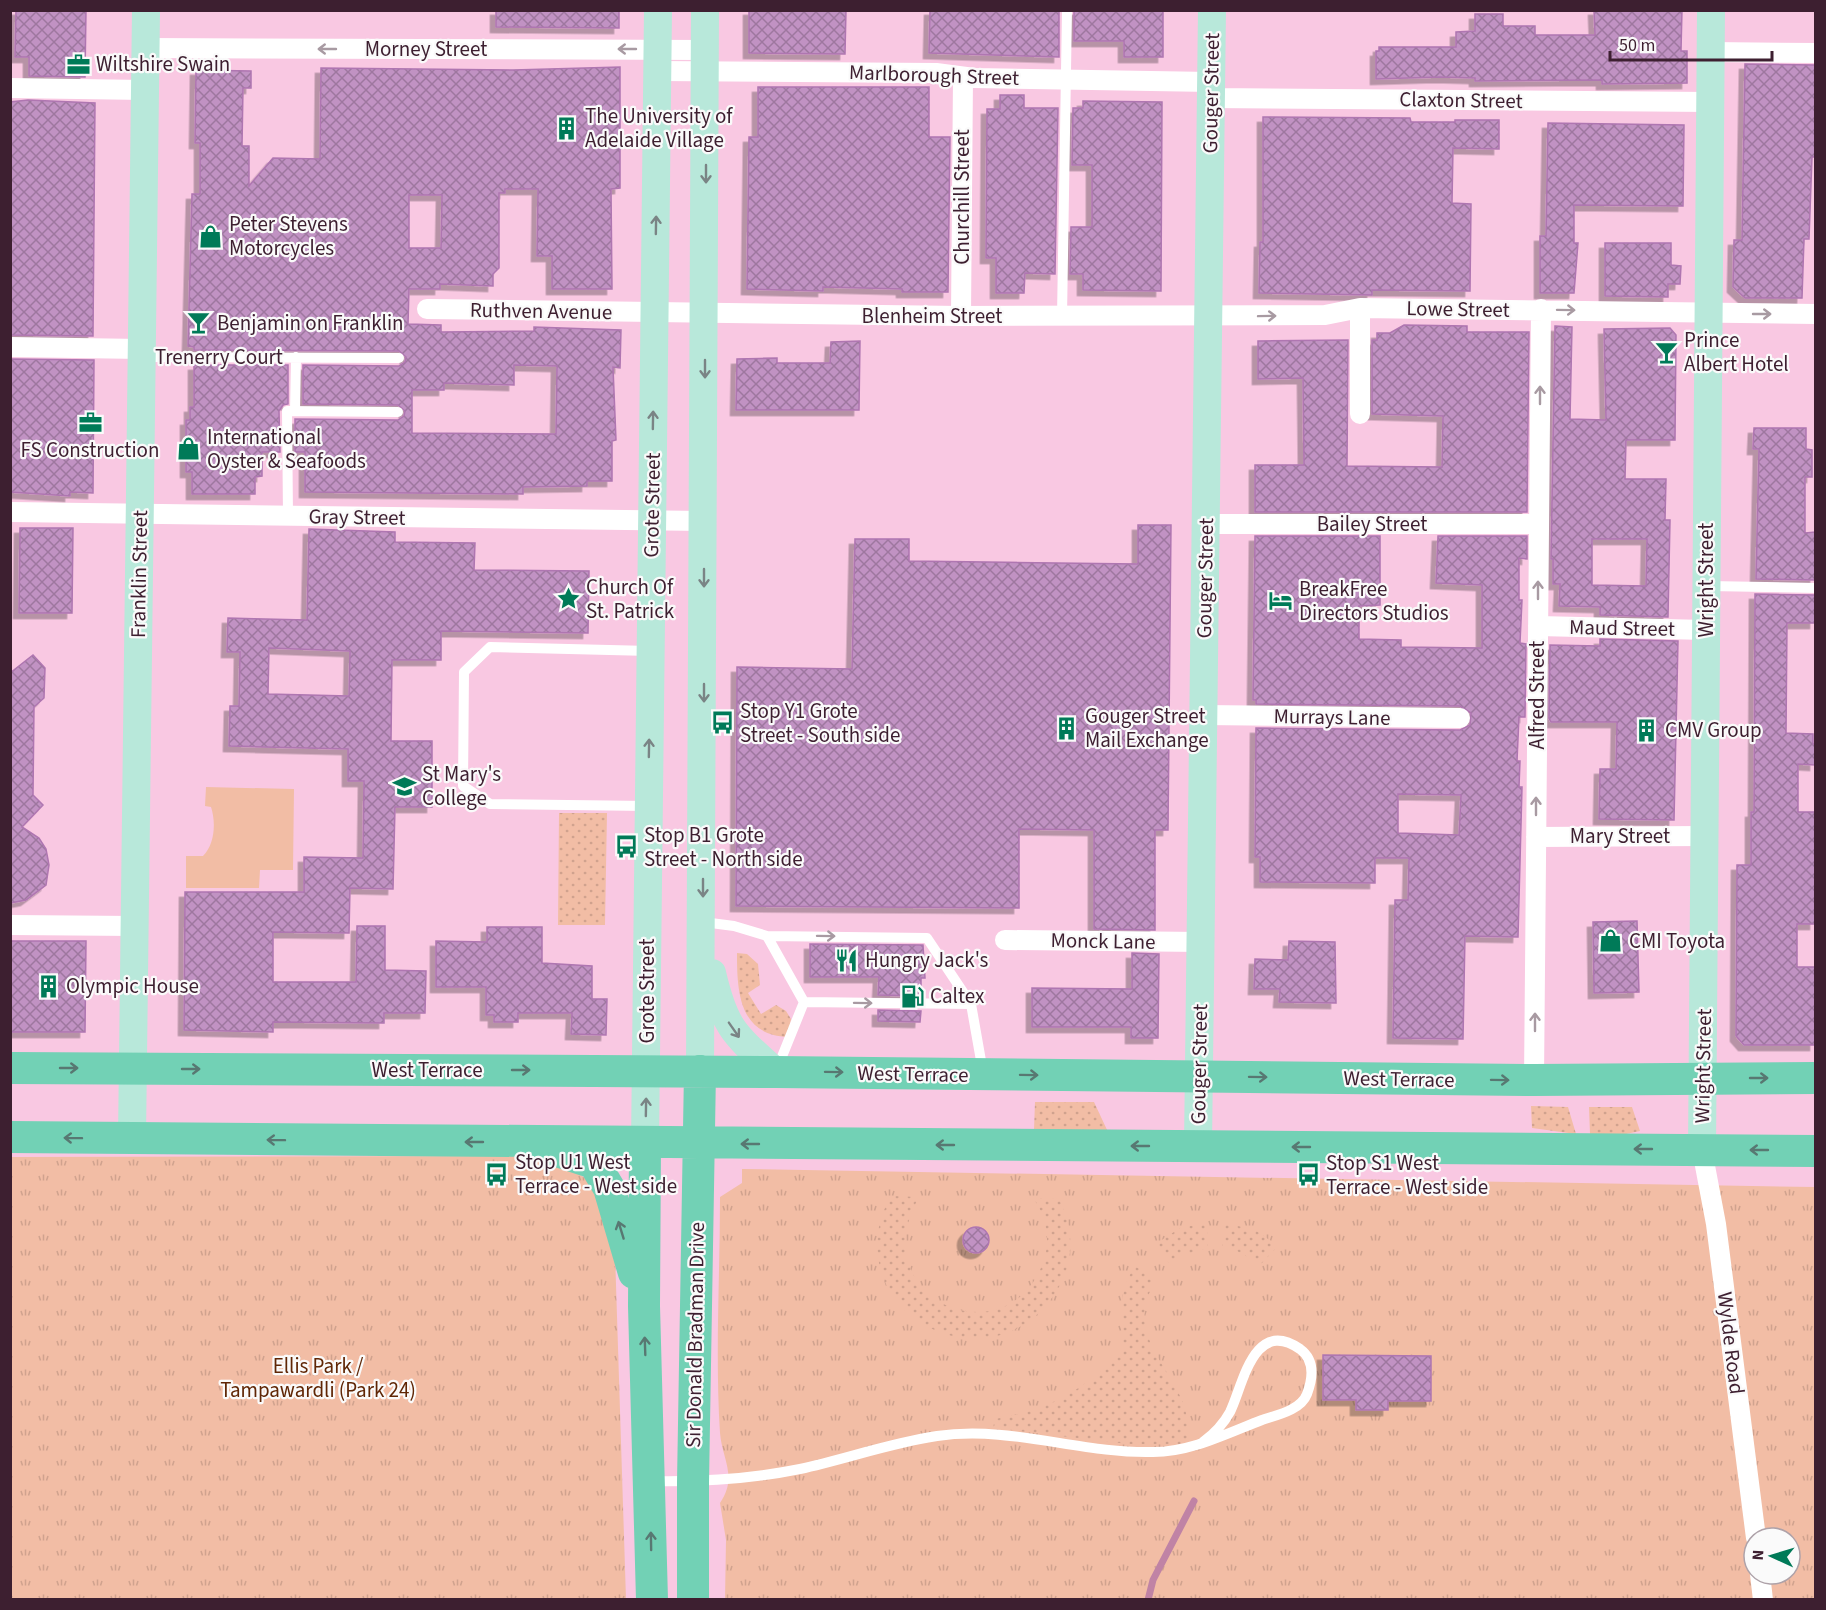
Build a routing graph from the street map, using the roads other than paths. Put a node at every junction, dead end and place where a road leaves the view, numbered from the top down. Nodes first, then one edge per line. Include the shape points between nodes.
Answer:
1 (146, 10) edge
2 (658, 10) edge
3 (705, 10) edge
4 (1067, 10) edge
5 (1212, 10) edge
6 (1711, 10) edge
7 (145, 48) junction
8 (1710, 52) junction
9 (1815, 53) edge
10 (658, 60) junction
11 (706, 60) junction
12 (963, 77) junction
13 (1065, 79) junction
14 (10, 88) edge
15 (145, 90) junction
16 (1211, 90) junction
17 (1710, 102) junction
18 (1360, 308) junction
19 (427, 309) dead end
20 (1541, 309) junction
21 (655, 313) junction
22 (1708, 313) junction
23 (705, 314) junction
24 (1815, 314) edge
25 (962, 316) junction
26 (1062, 317) junction
27 (1209, 317) junction
28 (10, 346) edge
29 (142, 353) junction
30 (296, 357) junction
31 (399, 358) dead end
32 (295, 411) junction
33 (398, 412) dead end
34 (1360, 414) dead end
35 (10, 512) edge
36 (140, 514) junction
37 (288, 516) junction
38 (652, 520) junction
39 (704, 521) junction
40 (1206, 524) junction
41 (1539, 524) junction
42 (1706, 586) junction
43 (1815, 588) edge
44 (1538, 626) junction
45 (1706, 630) junction
46 (650, 651) junction
47 (1204, 715) junction
48 (1460, 718) dead end
49 (648, 806) junction
50 (1704, 836) junction
51 (1536, 837) junction
52 (10, 925) edge
53 (135, 926) junction
54 (703, 929) junction
55 (767, 936) junction
56 (1005, 940) dead end
57 (1201, 942) junction
58 (804, 1002) junction
59 (971, 1004) junction
60 (10, 1068) edge
61 (133, 1069) junction
62 (646, 1071) junction
63 (700, 1071) junction
64 (776, 1072) junction
65 (983, 1074) junction
66 (1199, 1077) junction
67 (1703, 1077) junction
68 (1815, 1078) edge
69 (1534, 1080) junction
70 (10, 1137) edge
71 (132, 1138) junction
72 (532, 1142) junction
73 (645, 1143) junction
74 (699, 1143) junction
75 (1198, 1146) junction
76 (1702, 1150) junction
77 (1815, 1151) edge
78 (644, 1306) junction
79 (1203, 1442) junction
80 (649, 1481) junction
81 (693, 1482) junction
82 (1754, 1526) edge
83 (652, 1599) edge
84 (693, 1599) edge

1 - 7 street, Franklin Street
2 - 10 street, Grote Street
3 - 11 street
4 - 13 lane
5 - 16 street, Gouger Street
6 - 8 street, Wright Street
10 -> 7 street, Morney Street
7 - 15 street, Franklin Street
8 - 9 street
8 - 17 street, Wright Street
10 - 11 street, Morney Street
21 -> 10 street, Grote Street
11 - 12 street, Marlborough Street
11 -> 23 street
12 - 13 street, Marlborough Street
12 - 25 street, Churchill Street
13 - 16 street, Marlborough Street
13 - 26 lane
14 - 15 street
15 - 29 street, Franklin Street
16 - 17 street, Claxton Street
16 - 27 street, Gouger Street
17 - 22 street, Wright Street
18 - 20 street, Lowe Street
27 -> 18 street, Lowe Street via 1325,315
18 - 34 street
19 - 21 street, Ruthven Avenue
20 -> 22 street, Lowe Street
41 -> 20 street, Alfred Street
21 - 23 street, Blenheim Street
38 -> 21 street, Grote Street
22 -> 24 street, Lowe Street
22 - 42 street, Wright Street
23 - 25 street, Blenheim Street
23 -> 39 street
25 - 26 street, Blenheim Street
26 - 27 street, Blenheim Street
27 - 40 street, Gouger Street
28 - 29 street
29 - 30 lane, Trenerry Court
29 - 36 street, Franklin Street
30 - 31 lane, Trenerry Court
30 - 32 lane, Trenerry Court
32 - 33 lane
32 - 37 lane, Trenerry Court via 287,411
35 - 36 street, Gray Street
36 - 37 street, Gray Street
36 - 53 street, Franklin Street
37 - 38 street, Gray Street
38 - 39 street, Gray Street
38 - 46 street, Grote Street
39 -> 54 street
40 - 41 street, Bailey Street
40 - 47 street, Gouger Street
44 -> 41 street, Alfred Street
42 - 43 lane
42 - 45 street, Wright Street
44 - 45 street, Maud Street
51 -> 44 street, Alfred Street
45 - 50 street, Wright Street
49 -> 46 street, Grote Street
46 - 49 lane via 490,647 464,672 463,786 490,804
47 - 48 street, Murrays Lane
47 - 57 street, Gouger Street
49 - 62 street, Grote Street
50 - 51 street, Mary Street
50 - 67 street, Wright Street
69 -> 51 street, Alfred Street
52 - 53 street
53 - 61 street, Franklin Street
54 - 55 lane via 734,926
54 - 63 street
54 -> 64 street via 721,1010 736,1035
55 - 58 lane
55 -> 59 lane via 927,938
56 - 57 street, Monck Lane
57 - 66 street, Gouger Street
58 -> 59 lane
58 - 64 lane
59 - 65 lane
60 -> 61 main road, West Terrace
61 -> 62 main road, West Terrace
61 - 71 street, Franklin Street
62 - 63 main road, West Terrace
73 -> 62 street, Grote Street
63 - 64 main road, West Terrace
63 - 74 main road, Sir Donald Bradman Drive
64 -> 65 main road, West Terrace
65 -> 66 main road, West Terrace
66 -> 69 main road, West Terrace
66 - 75 street, Gouger Street
67 -> 68 main road, West Terrace
67 - 69 main road, West Terrace
67 - 76 street, Wright Street
71 -> 70 main road
72 -> 71 main road
72 - 73 main road
78 -> 72 main road via 609,1188 594,1163
73 - 74 main road
73 - 78 main road
75 -> 74 main road
74 - 81 main road, Sir Donald Bradman Drive
76 -> 75 main road
77 -> 76 main road
76 - 82 street, Wylde Road via 1716,1224
80 -> 78 main road
79 - 79 lane via 1220,1429 1246,1366 1257,1351 1270,1343 1282,1342 1305,1353 1312,1367 1306,1398 1293,1409
79 - 81 lane via 1179,1450 1154,1452 1001,1435 937,1436 798,1469
80 - 81 lane
83 -> 80 main road
81 - 84 main road, Sir Donald Bradman Drive

